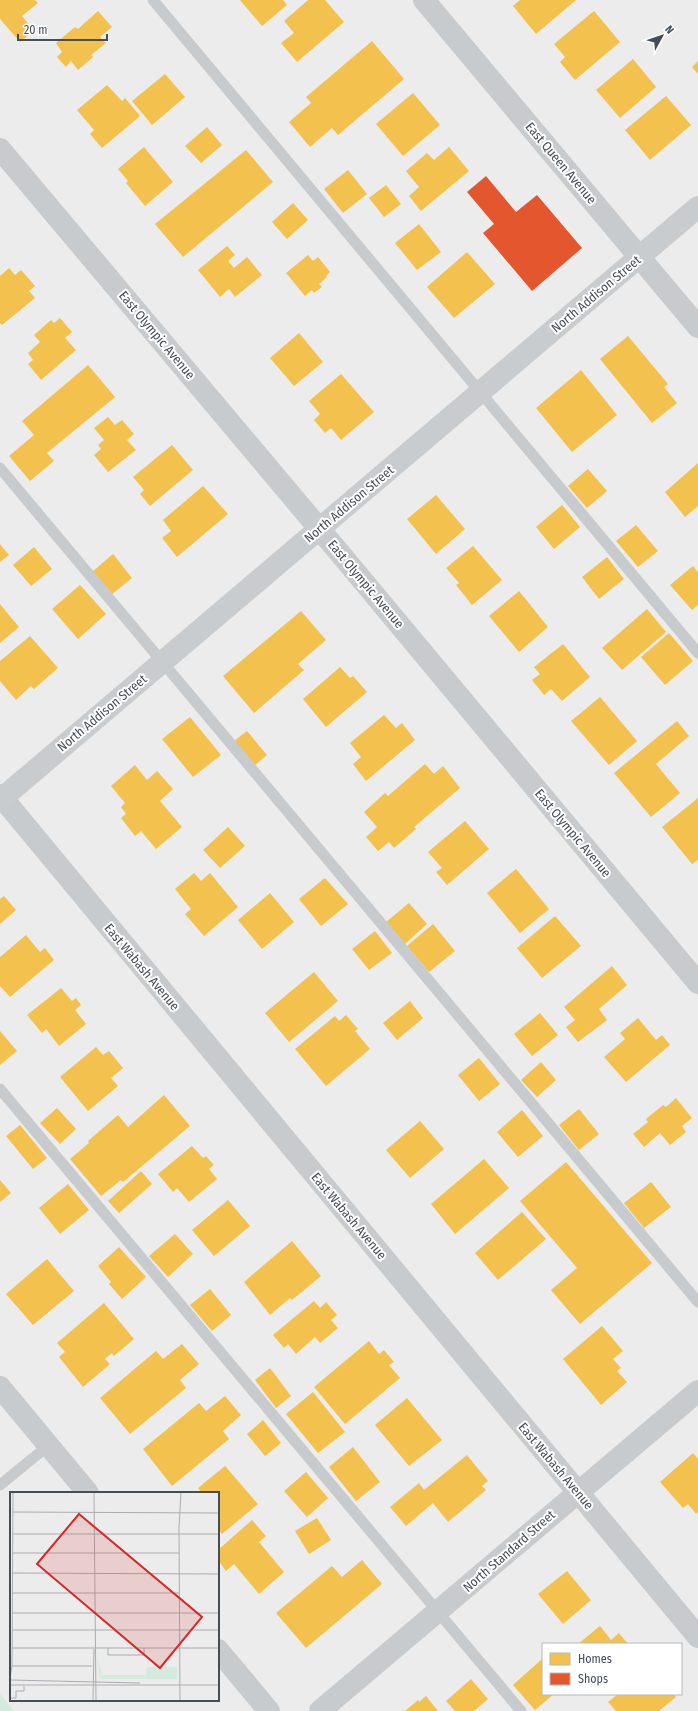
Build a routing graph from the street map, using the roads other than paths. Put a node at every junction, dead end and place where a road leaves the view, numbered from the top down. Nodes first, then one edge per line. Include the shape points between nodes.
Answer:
1 (153, 0) edge
2 (424, 0) edge
3 (0, 149) edge
4 (698, 208) edge
5 (640, 257) junction
6 (698, 327) edge
7 (481, 392) junction
8 (0, 468) edge
9 (320, 528) junction
10 (698, 653) edge
11 (163, 662) junction
12 (1, 798) edge
13 (698, 984) edge
14 (0, 1089) edge
15 (698, 1302) edge
16 (0, 1387) edge
17 (698, 1391) edge
18 (49, 1446) junction
19 (0, 1485) edge
20 (87, 1492) edge
21 (577, 1492) junction
22 (438, 1612) junction
23 (698, 1637) edge
24 (219, 1651) edge
25 (269, 1711) edge
26 (320, 1711) edge
27 (521, 1711) edge

1 - 7 lane
2 - 5 street, East Queen Avenue
3 - 9 street, East Olympic Avenue
4 - 5 street, North Addison Street
5 - 6 street, East Queen Avenue
5 - 7 street, North Addison Street
7 - 9 street, North Addison Street
7 - 10 lane
8 - 11 lane
9 - 11 street, North Addison Street
9 - 13 street, East Olympic Avenue
11 - 12 street, North Addison Street
11 - 15 lane
12 - 21 street, East Wabash Avenue
14 - 22 lane
16 - 18 street
17 - 21 street, North Standard Street
18 - 19 lane
18 - 20 street
21 - 22 street, North Standard Street
21 - 23 street, East Wabash Avenue
22 - 26 street, North Standard Street
22 - 27 lane
24 - 25 street

